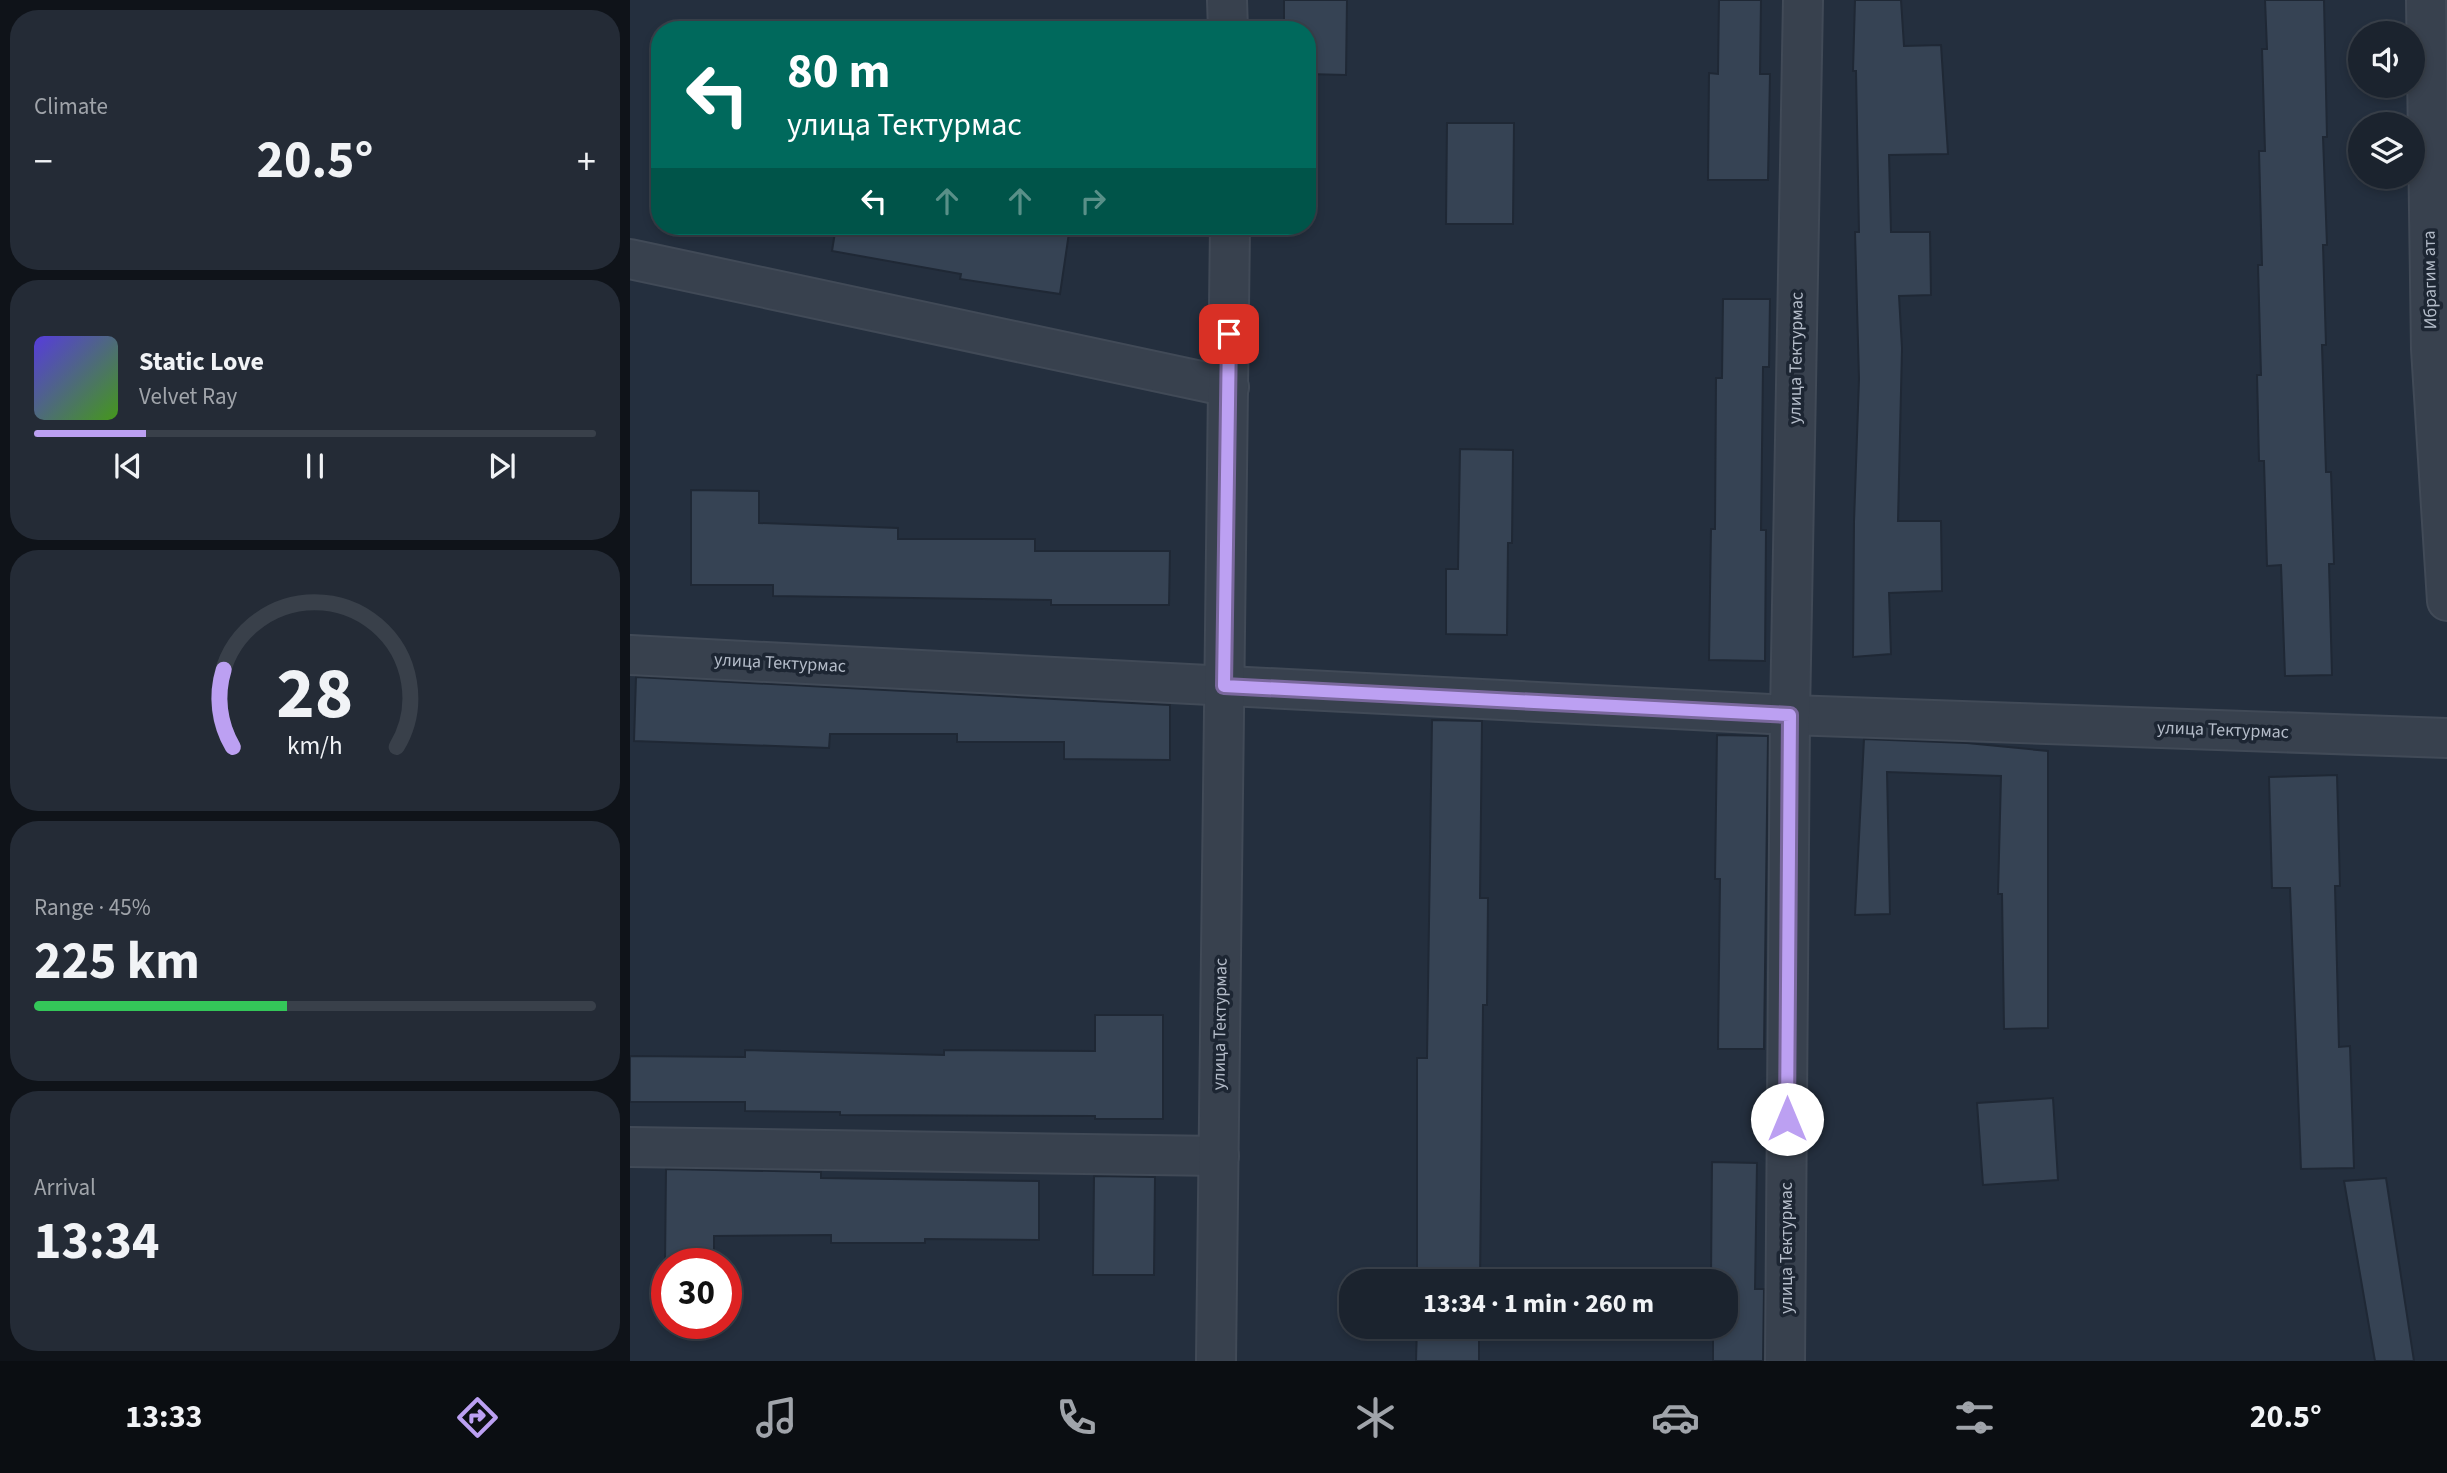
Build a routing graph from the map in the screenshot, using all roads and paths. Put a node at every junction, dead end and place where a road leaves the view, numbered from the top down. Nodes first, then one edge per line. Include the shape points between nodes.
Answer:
1 (1227, 0) edge
2 (1803, 0) edge
3 (2426, 0) edge
4 (1228, 21) edge
5 (1230, 235) edge
6 (630, 258) edge
7 (2439, 350) edge
8 (1228, 387) junction
9 (2447, 601) edge
10 (630, 656) edge
11 (1224, 686) junction
12 (1790, 715) junction
13 (2447, 737) edge
14 (630, 1147) edge
15 (1219, 1156) junction
16 (1216, 1361) edge
17 (1786, 1361) edge

1 - 4 street
2 - 12 street, улица Тектурмас
3 - 7 street, Ибрагим ата
5 - 8 street, улица Тектурмас
6 - 8 street
7 - 9 street, Ибрагим ата
8 - 11 street, улица Тектурмас
10 - 11 street, улица Тектурмас
11 - 12 street, улица Тектурмас
11 - 15 street, улица Тектурмас
12 - 13 street, улица Тектурмас
12 - 17 street, улица Тектурмас
14 - 15 street
15 - 16 street, улица Тектурмас

